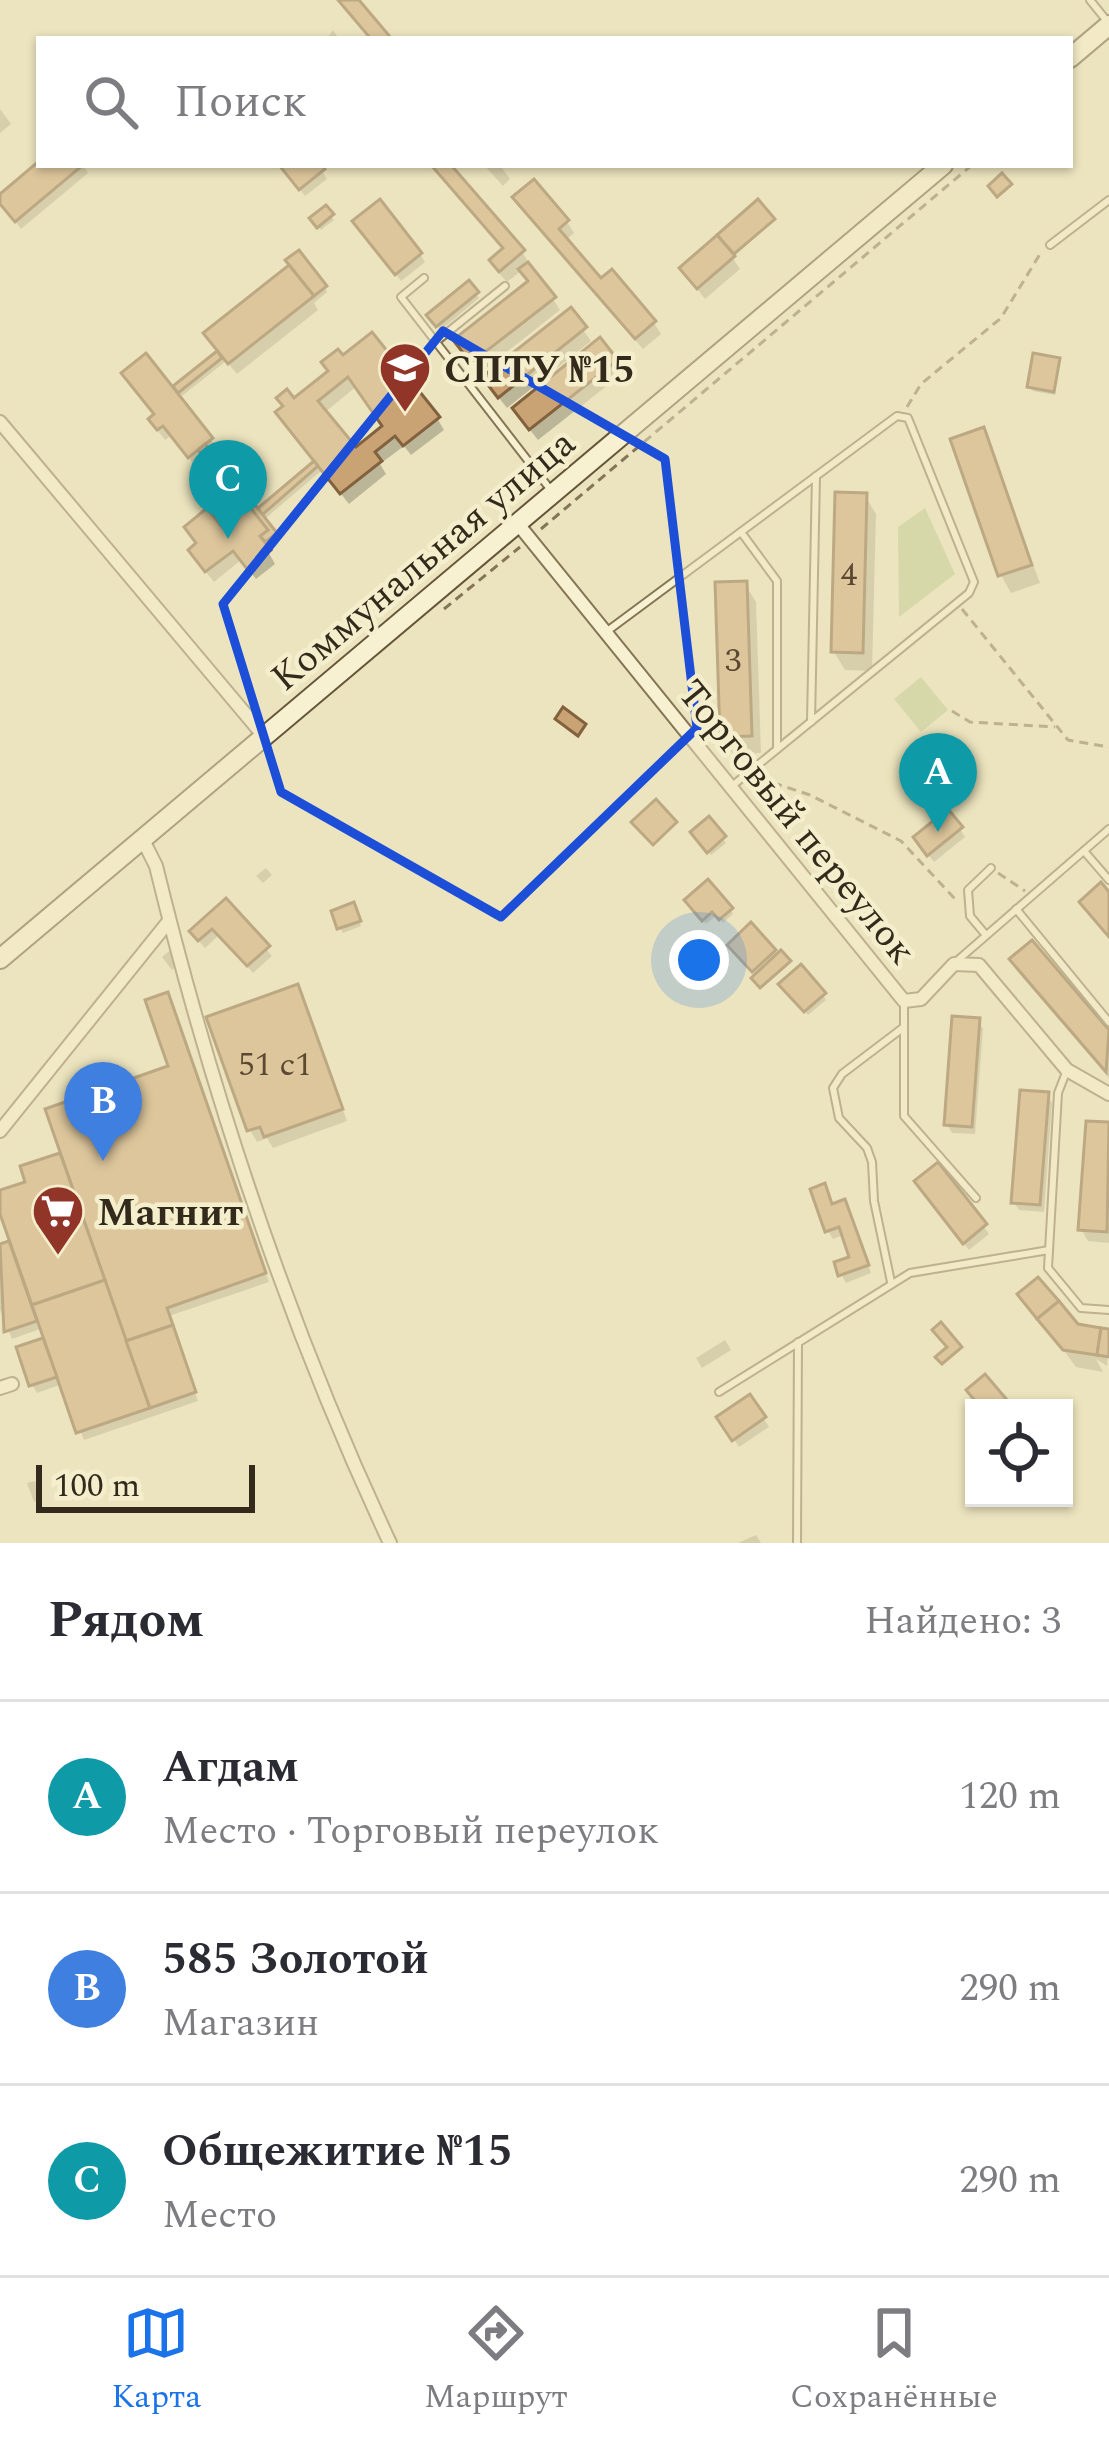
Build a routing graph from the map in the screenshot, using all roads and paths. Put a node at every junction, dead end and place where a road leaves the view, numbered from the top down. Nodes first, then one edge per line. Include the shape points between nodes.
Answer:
1 (1090, 0) edge
2 (1109, 24) edge
3 (1073, 55) edge
4 (939, 168) edge
5 (968, 168) edge
6 (1109, 200) edge
7 (1050, 245) joint
8 (424, 278) dead end
9 (505, 286) dead end
10 (438, 340) junction
11 (904, 414) junction
12 (0, 422) edge
13 (816, 476) junction
14 (554, 494) junction
15 (524, 531) junction
16 (741, 532) junction
17 (957, 603) junction
18 (441, 611) dead end
19 (606, 632) junction
20 (952, 711) dead end
21 (811, 722) junction
22 (1058, 727) junction
23 (262, 735) junction
24 (1109, 747) edge
25 (777, 749) junction
26 (746, 774) junction
27 (732, 786) junction
28 (1109, 829) edge
29 (142, 838) junction
30 (1084, 850) junction
31 (991, 868) joint
32 (1109, 880) edge
33 (1031, 895) junction
34 (1016, 908) junction
35 (970, 916) junction
36 (170, 920) junction
37 (985, 934) junction
38 (0, 959) edge
39 (954, 964) junction
40 (904, 1001) junction
41 (1109, 1022) edge
42 (904, 1027) junction
43 (1066, 1070) junction
44 (1108, 1093) edge
45 (0, 1131) edge
46 (976, 1198) dead end
47 (1049, 1250) junction
48 (891, 1282) junction
49 (1109, 1310) edge
50 (798, 1342) junction
51 (719, 1392) dead end
52 (391, 1543) edge
53 (797, 1543) edge

1 - 2 lane
2 - 3 main road
4 - 14 main road, Коммунальная улица
5 - 15 path
6 - 7 lane
7 - 11 path via 1001,318 921,384
8 - 10 lane via 401,298
9 - 10 lane
10 - 14 lane
11 - 13 lane
11 - 17 lane via 974,582
12 - 23 street
13 - 16 lane
13 - 21 lane
14 - 15 main road, Коммунальная улица
15 - 18 path
15 - 19 street, Торговый переулок
15 - 23 main road, Коммунальная улица
16 - 19 lane
16 - 25 lane via 777,581
17 - 21 lane
17 - 22 path
19 - 27 street, Торговый переулок
20 - 22 path via 970,722
21 - 25 lane
22 - 24 path via 1068,740
23 - 29 main road, Коммунальная улица
25 - 26 lane
26 - 27 lane
26 - 35 path via 810,795 901,841
27 - 40 street, Торговый переулок
28 - 30 lane
29 - 36 street
29 - 38 main road, Коммунальная улица
30 - 32 lane
30 - 33 lane
31 - 33 path
31 - 35 lane via 968,890
33 - 34 lane
34 - 37 lane
34 - 41 lane
35 - 37 lane
36 - 45 street
36 - 52 street via 261,1232 333,1422
37 - 39 lane
39 - 40 street, Торговый переулок via 921,998
39 - 43 street, Торговый переулок via 979,965
40 - 42 lane
42 - 46 lane via 904,1115
42 - 48 lane via 833,1088 839,1118 868,1148
43 - 44 street, Торговый переулок
43 - 47 lane
47 - 48 lane
47 - 49 lane via 1048,1268 1081,1308
48 - 50 lane
50 - 51 lane
50 - 53 lane

